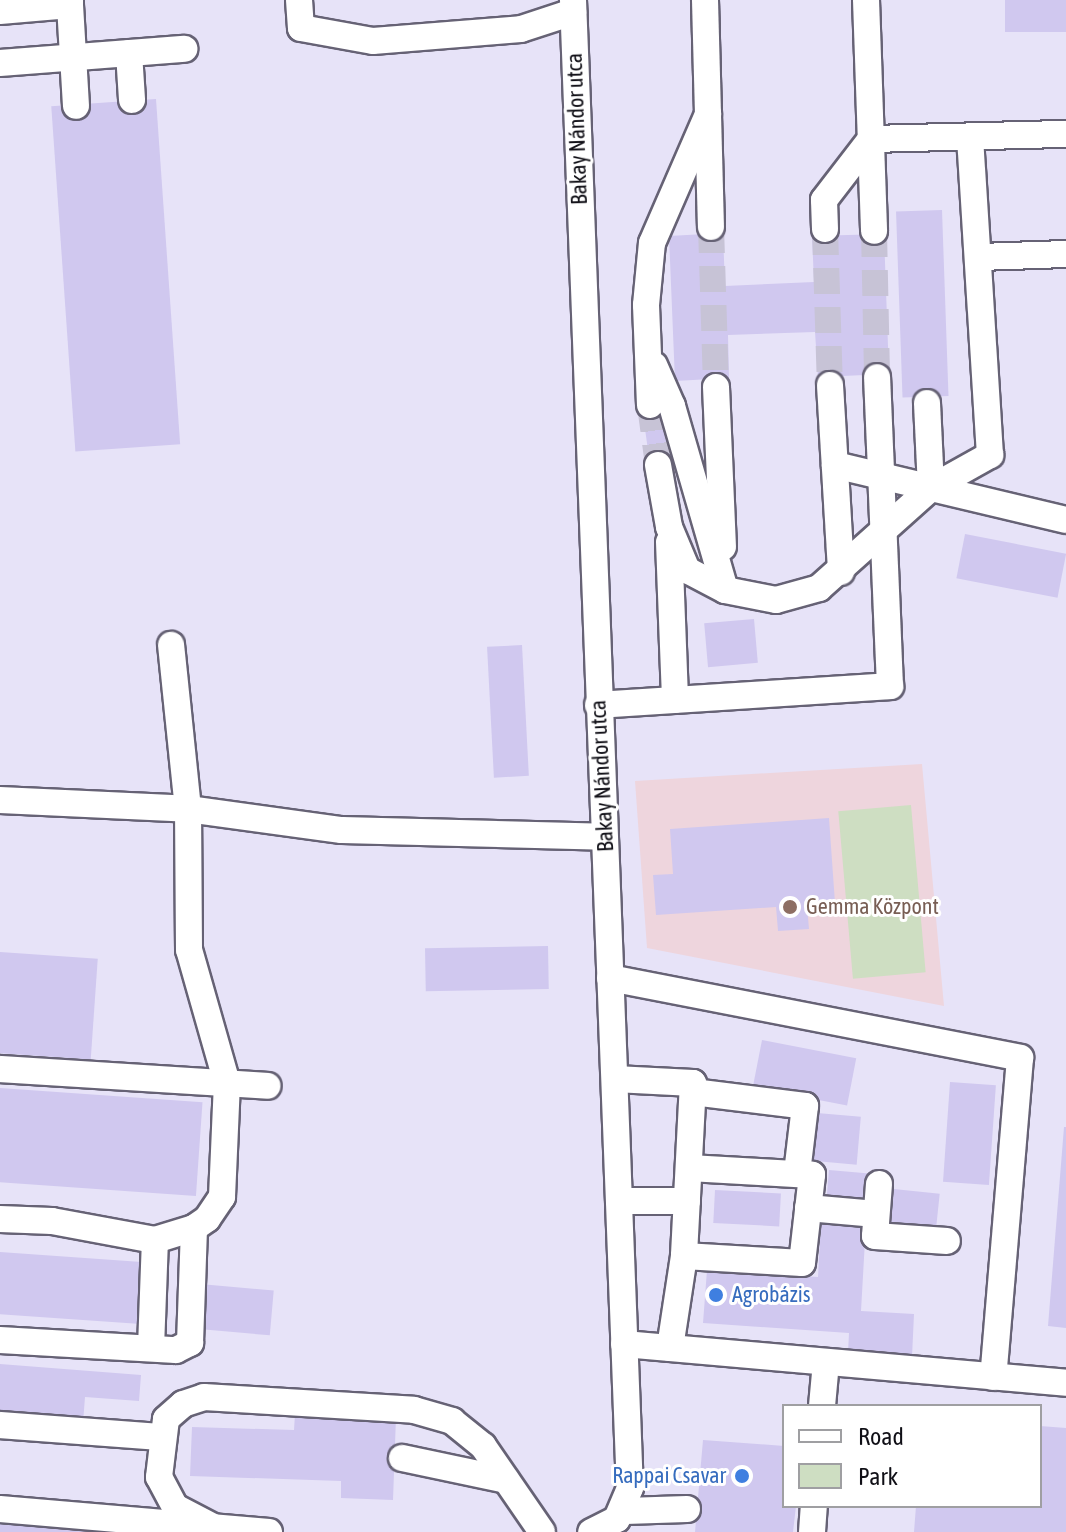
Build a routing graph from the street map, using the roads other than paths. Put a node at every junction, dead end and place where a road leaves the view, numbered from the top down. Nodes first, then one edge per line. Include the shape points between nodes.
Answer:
1 (299, 0) edge
2 (705, 0) edge
3 (866, 0) edge
4 (70, 3) edge
5 (573, 6) edge
6 (0, 11) edge
7 (184, 49) dead end
8 (129, 53) junction
9 (74, 57) junction
10 (0, 63) edge
11 (132, 100) dead end
12 (76, 106) dead end
13 (708, 114) junction
14 (1066, 134) edge
15 (970, 137) junction
16 (871, 139) junction
17 (711, 227) tunnel mouth
18 (825, 229) tunnel mouth
19 (874, 231) tunnel mouth
20 (1066, 254) edge
21 (980, 257) junction
22 (648, 352) junction
23 (877, 377) tunnel mouth
24 (830, 385) tunnel mouth
25 (716, 387) tunnel mouth
26 (927, 403) dead end
27 (650, 405) tunnel mouth
28 (658, 465) tunnel mouth
29 (835, 465) junction
30 (880, 476) junction
31 (931, 488) junction
32 (1066, 520) edge
33 (669, 527) junction
34 (883, 534) junction
35 (841, 572) junction
36 (725, 590) junction
37 (171, 645) dead end
38 (675, 700) junction
39 (598, 705) junction
40 (0, 800) edge
41 (188, 809) junction
42 (604, 837) junction
43 (610, 978) junction
44 (0, 1069) edge
45 (615, 1079) junction
46 (227, 1083) junction
47 (267, 1086) dead end
48 (693, 1092) junction
49 (689, 1168) junction
50 (797, 1173) junction
51 (879, 1184) dead end
52 (619, 1201) junction
53 (687, 1201) junction
54 (808, 1208) junction
55 (876, 1214) junction
56 (0, 1219) edge
57 (194, 1228) junction
58 (155, 1240) junction
59 (947, 1241) dead end
60 (684, 1256) junction
61 (0, 1340) edge
62 (624, 1344) junction
63 (151, 1348) junction
64 (670, 1348) junction
65 (826, 1362) junction
66 (993, 1377) junction
67 (1066, 1383) edge
68 (822, 1404) edge
69 (0, 1425) edge
70 (161, 1437) junction
71 (402, 1458) dead end
72 (506, 1480) junction
73 (814, 1508) edge
74 (0, 1509) edge
75 (687, 1509) dead end
76 (625, 1511) junction
77 (213, 1527) edge
78 (269, 1532) edge
79 (542, 1532) edge
80 (591, 1532) edge
81 (812, 1532) edge

1 - 5 street via 301,28 373,41 521,29
2 - 13 street
3 - 16 street
4 - 6 street
4 - 9 street
5 - 39 street, Bakay Nándor utca
7 - 8 street
8 - 9 street
8 - 11 street
9 - 10 street
9 - 12 street
13 - 17 street
13 - 22 street via 652,243
14 - 15 street
15 - 16 street
15 - 21 street
16 - 18 street via 824,200
16 - 19 street
20 - 21 street
21 - 31 street via 990,455
22 - 27 street
22 - 36 street via 672,406
23 - 30 street
24 - 29 street
25 - 36 street
26 - 31 street
28 - 33 street
29 - 30 street
29 - 35 street
30 - 31 street
30 - 34 street
31 - 32 street
31 - 34 street
33 - 36 street via 687,570
33 - 38 street
34 - 35 street
34 - 38 street via 890,686
35 - 36 street via 799,597 754,598
37 - 41 street
38 - 39 street
39 - 42 street, Bakay Nándor utca
40 - 41 street
41 - 42 street via 342,830
41 - 46 street via 189,950
42 - 43 street, Bakay Nándor utca
43 - 45 street, Bakay Nándor utca
43 - 66 street via 1020,1058
44 - 46 street
45 - 48 street via 693,1083
45 - 52 street, Bakay Nándor utca
46 - 47 street
46 - 57 street via 222,1197
48 - 49 street
48 - 50 street via 805,1106
49 - 50 street
49 - 53 street
50 - 54 street via 812,1175
51 - 55 street
52 - 53 street
52 - 62 street, Bakay Nándor utca
53 - 60 street
54 - 55 street
54 - 60 street via 802,1263
55 - 59 street via 875,1236
56 - 58 street via 52,1221
57 - 58 street
57 - 63 street via 190,1343 176,1350
58 - 63 street
60 - 64 street
61 - 63 street
62 - 64 street
62 - 76 street, Bakay Nándor utca via 630,1488
64 - 65 street
65 - 66 street
65 - 68 street
66 - 67 street
69 - 70 street
70 - 72 street via 174,1410 204,1397 414,1410 465,1429
70 - 77 street via 162,1487 175,1507
71 - 72 street
72 - 79 street
73 - 81 street
74 - 77 street
75 - 76 street
76 - 80 street
77 - 78 street

